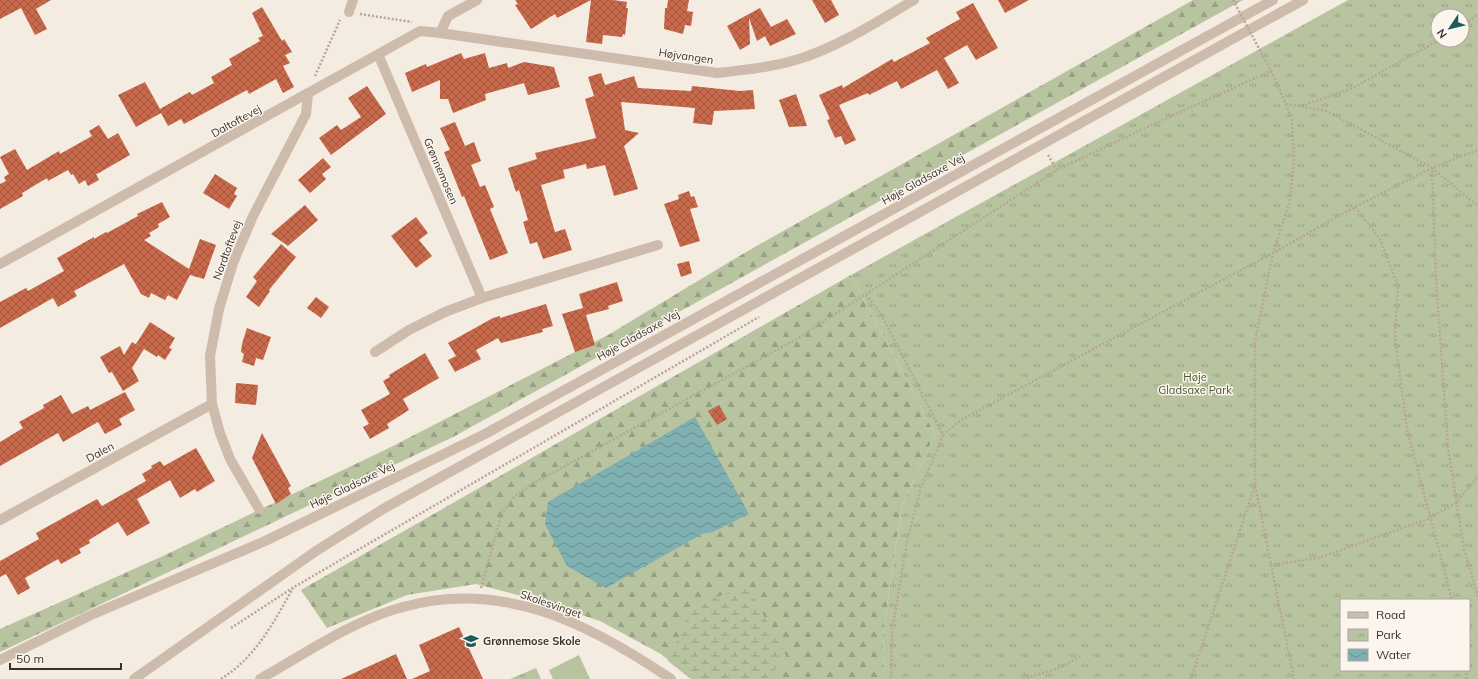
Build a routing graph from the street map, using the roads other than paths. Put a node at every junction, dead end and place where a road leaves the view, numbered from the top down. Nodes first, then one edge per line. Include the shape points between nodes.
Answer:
1 (352, 0) edge
2 (477, 0) edge
3 (914, 0) edge
4 (1273, 0) edge
5 (1303, 0) edge
6 (349, 12) road end
7 (440, 32) junction
8 (378, 54) junction
9 (308, 94) junction
10 (658, 245) dead end
11 (0, 264) edge
12 (482, 298) junction
13 (375, 352) dead end
14 (212, 404) junction
15 (259, 509) dead end
16 (0, 520) edge
17 (0, 660) edge
18 (134, 679) edge
19 (260, 679) edge
20 (671, 679) edge

1 - 6 street
2 - 7 street via 448,16
3 - 7 street, Højvangen via 834,45 800,59 759,69 717,73
4 - 17 street, Høje Gladsaxe Vej via 483,435 263,542 91,615
5 - 18 street via 383,509 316,551
7 - 8 street, Daltoftevej via 420,31
8 - 9 street, Daltoftevej
8 - 12 street, Grønnemosen
9 - 11 street, Daltoftevej
9 - 14 street, Nordtoftevej via 306,114 253,216 233,263 219,309 210,356
10 - 12 street
12 - 13 street via 415,327
14 - 15 street, Nordtoftevej via 230,459
14 - 16 street, Dalen
19 - 20 street, Skolesvinget via 361,623 403,607 444,599 478,598 523,604 574,623 629,651

